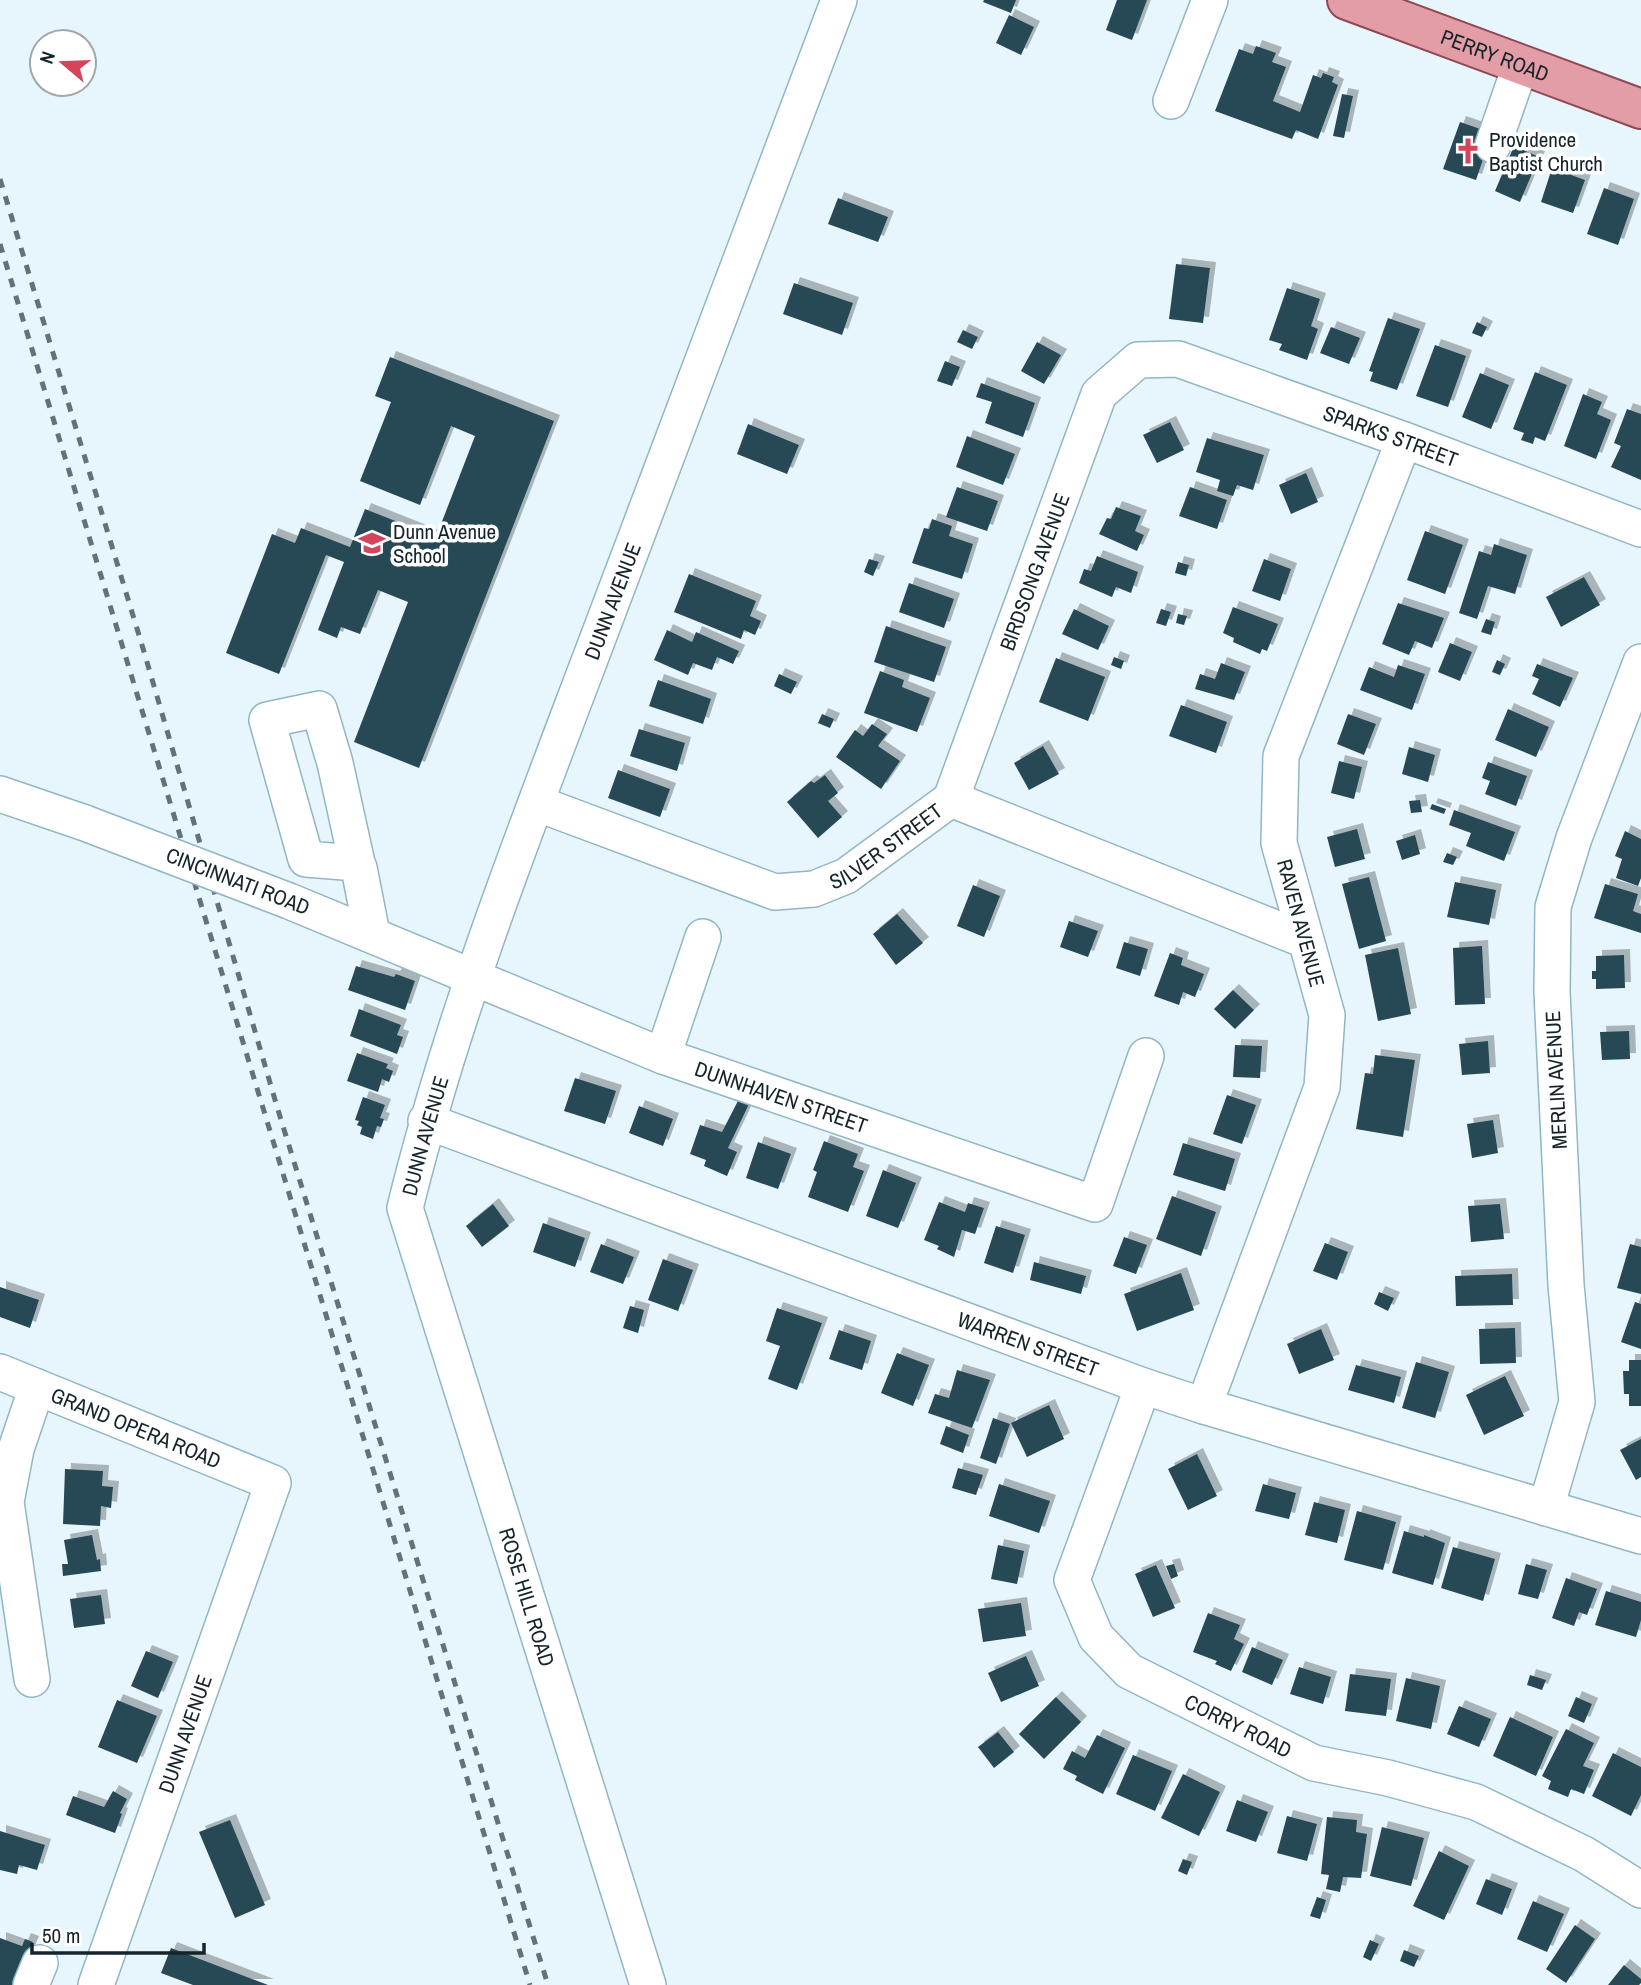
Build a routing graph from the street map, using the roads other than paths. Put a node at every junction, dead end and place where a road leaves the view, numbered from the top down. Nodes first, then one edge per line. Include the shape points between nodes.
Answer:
1 (839, 0) edge
2 (1210, 0) edge
3 (1348, 0) edge
4 (1521, 64) junction
5 (1171, 101) dead end
6 (1641, 109) edge
7 (1493, 145) dead end
8 (1138, 360) joint
9 (1404, 440) junction
10 (1641, 529) edge
11 (1641, 662) edge
12 (0, 794) edge
13 (951, 799) junction
14 (536, 803) junction
15 (357, 863) dead end
16 (372, 934) junction
17 (704, 937) dead end
18 (1305, 940) junction
19 (473, 975) junction
20 (663, 1056) junction
21 (1146, 1056) dead end
22 (426, 1121) junction
23 (405, 1208) joint
24 (0, 1372) edge
25 (1143, 1386) junction
26 (37, 1387) junction
27 (1204, 1406) junction
28 (273, 1483) joint
29 (1546, 1508) junction
30 (1641, 1536) edge
31 (32, 1679) dead end
32 (1641, 1890) edge
33 (96, 1985) edge
34 (648, 1985) edge

1 - 14 street, DUNN AVENUE
2 - 5 street
3 - 4 main road, PERRY ROAD
4 - 6 main road, PERRY ROAD
4 - 7 street
8 - 9 street, SPARKS STREET via 1178,359
8 - 13 street, BIRDSONG AVENUE via 1099,394
9 - 10 street, SPARKS STREET
9 - 18 street, RAVEN AVENUE via 1281,756 1279,843
11 - 29 street, MERLIN AVENUE via 1574,838 1553,907 1552,992 1566,1285 1577,1402
12 - 16 street, CINCINNATI ROAD, bridge
13 - 14 street, SILVER STREET via 846,876 814,889 775,892
13 - 18 street, SILVER STREET
14 - 19 street, DUNN AVENUE
15 - 16 street
16 - 19 street, CINCINNATI ROAD
17 - 20 street
18 - 27 street, RAVEN AVENUE via 1327,1015 1322,1087
19 - 20 street, DUNNHAVEN STREET
19 - 22 street, DUNN AVENUE
20 - 21 street, DUNNHAVEN STREET via 1095,1204
22 - 23 street, DUNN AVENUE
22 - 25 street, WARREN STREET
23 - 34 street, ROSE HILL ROAD
24 - 26 street, GRAND OPERA ROAD
25 - 27 street, WARREN STREET
25 - 32 street, CORRY ROAD via 1072,1580 1096,1637 1129,1671 1314,1763 1476,1802 1584,1854
26 - 28 street, GRAND OPERA ROAD
26 - 31 street via 16,1449 6,1502
27 - 29 street, WARREN STREET
28 - 33 street, DUNN AVENUE
29 - 30 street, WARREN STREET

